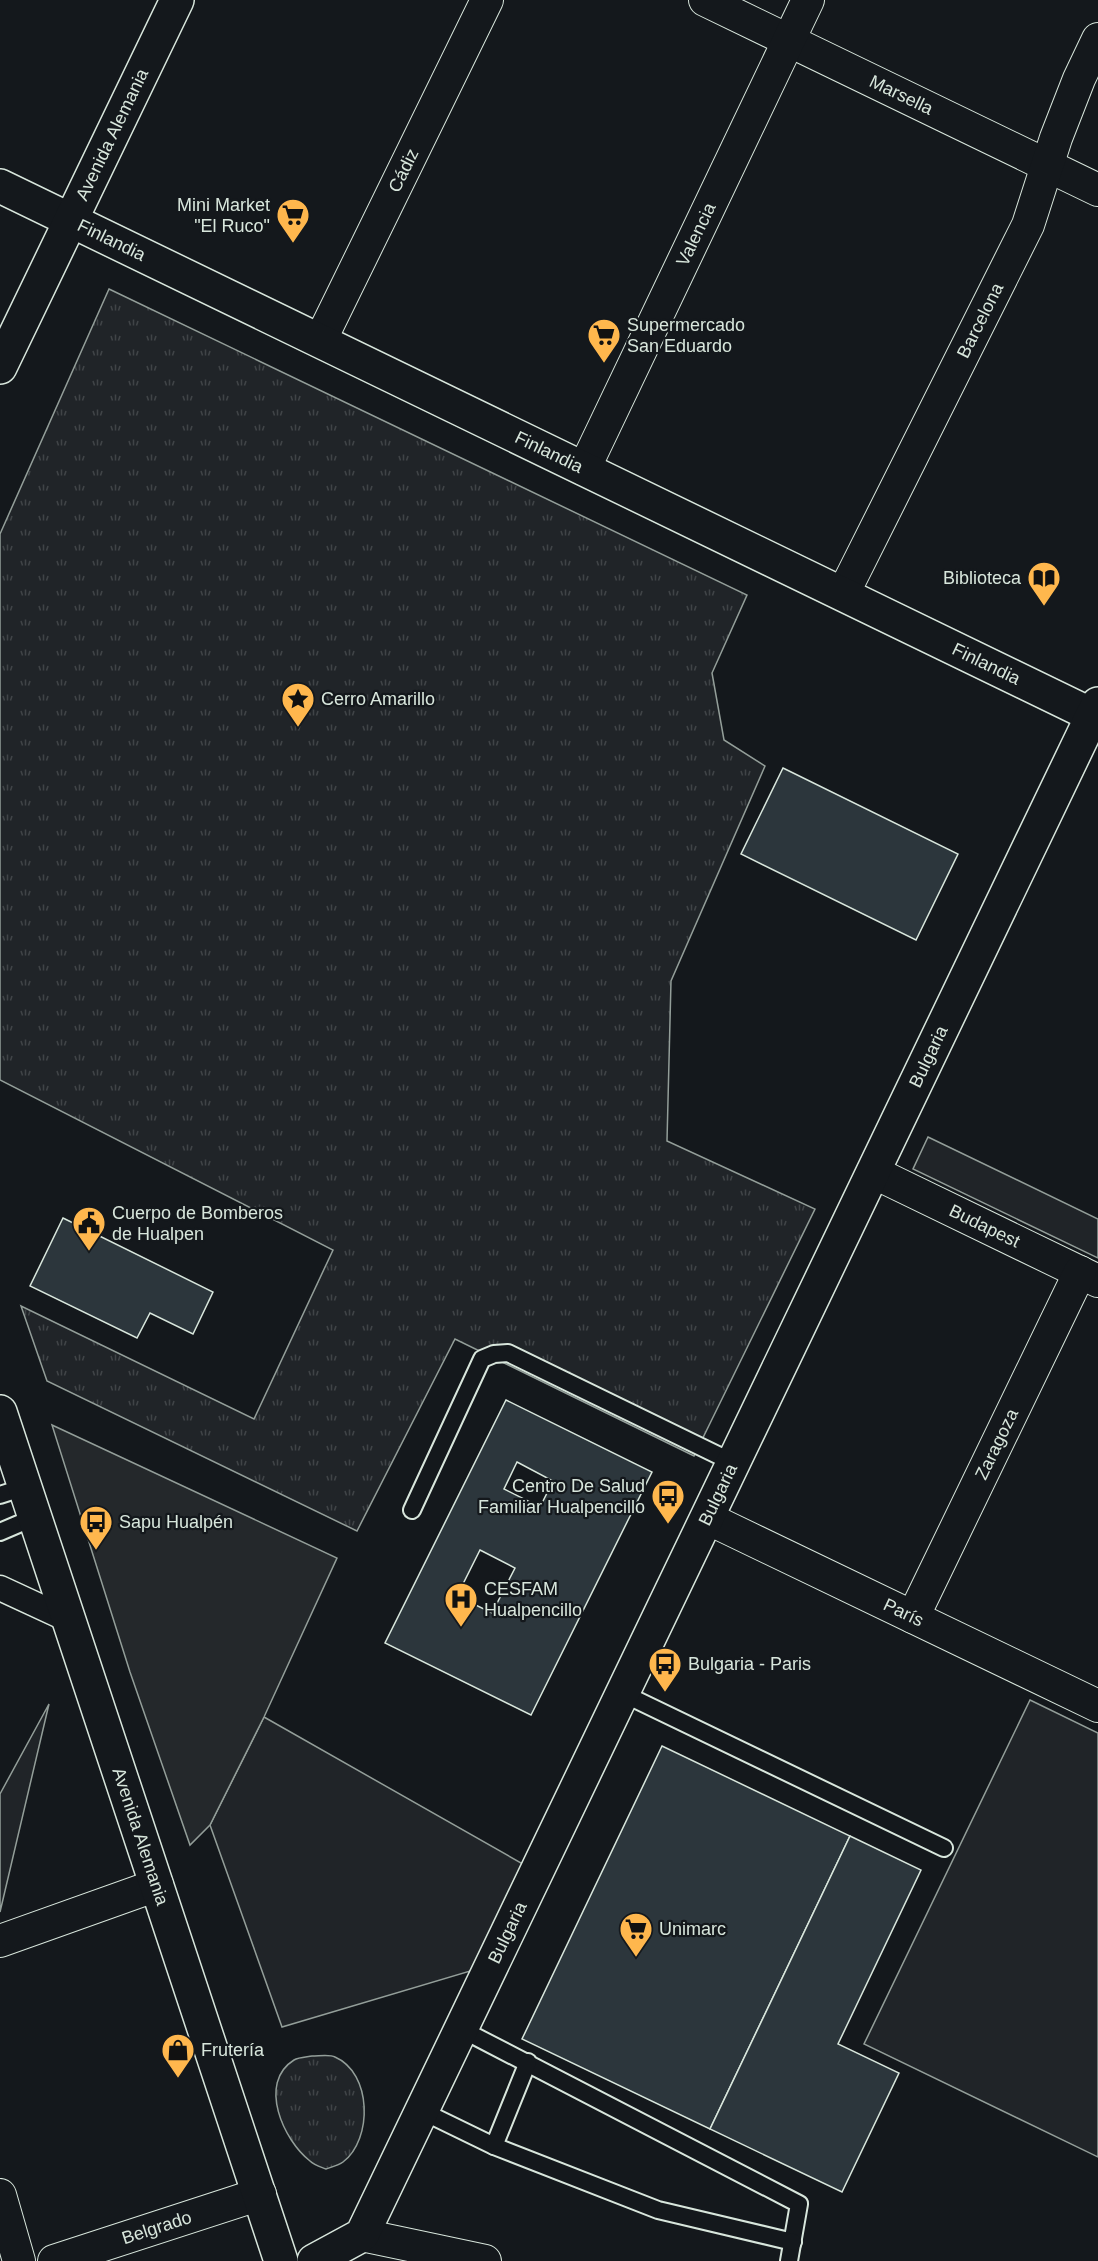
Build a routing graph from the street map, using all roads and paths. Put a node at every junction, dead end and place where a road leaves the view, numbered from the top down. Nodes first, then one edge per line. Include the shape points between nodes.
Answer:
1 (177, 0) edge
2 (488, 0) edge
3 (705, 0) edge
4 (808, 0) edge
5 (1098, 39) edge
6 (789, 40) junction
7 (1048, 166) junction
8 (0, 186) edge
9 (1098, 190) edge
10 (71, 221) junction
11 (320, 341) junction
12 (0, 367) edge
13 (584, 469) junction
14 (843, 594) junction
15 (1096, 712) edge
16 (873, 1172) junction
17 (1089, 1276) edge
18 (0, 1412) edge
19 (734, 1463) junction
20 (20, 1500) edge
21 (412, 1510) dead end
22 (707, 1518) junction
23 (0, 1532) edge
24 (0, 1588) edge
25 (913, 1617) junction
26 (69, 1620) junction
27 (622, 1693) junction
28 (1097, 1704) edge
29 (944, 1848) dead end
30 (157, 1885) junction
31 (0, 1941) edge
32 (461, 2029) junction
33 (528, 2062) junction
34 (422, 2111) junction
35 (494, 2145) junction
36 (260, 2194) junction
37 (0, 2195) edge
38 (362, 2235) junction
39 (793, 2242) junction
40 (19, 2261) edge
41 (54, 2261) edge
42 (281, 2261) edge
43 (314, 2261) edge
44 (486, 2261) edge
45 (789, 2261) edge

1 - 10 street, Avenida Alemania
2 - 11 street, Cádiz
3 - 6 street, Marsella
4 - 6 street, Valencia
5 - 7 street, Barcelona via 1079,79
6 - 7 street, Marsella
6 - 13 street, Valencia
7 - 9 street, Marsella
7 - 14 street, Barcelona via 1028,225
8 - 10 street, Finlandia
10 - 11 street, Finlandia
10 - 12 street, Avenida Alemania
11 - 13 street, Finlandia
13 - 14 street, Finlandia
14 - 15 street, Finlandia
15 - 16 street, Bulgaria
16 - 17 street, Budapest
16 - 19 street, Bulgaria
17 - 25 street, Zaragoza
18 - 20 street, Avenida Alemania
19 - 21 lane via 508,1353 494,1354 482,1359
19 - 22 street, Bulgaria
20 - 23 lane
20 - 26 street, Avenida Alemania
22 - 25 street, París
22 - 27 street, Bulgaria
24 - 26 street
25 - 28 street, París
26 - 30 street, Avenida Alemania
27 - 29 lane
27 - 32 street, Bulgaria
30 - 31 street
30 - 36 street, Avenida Alemania
32 - 33 lane
32 - 34 street, Bulgaria
33 - 35 lane
33 - 39 lane via 799,2204
34 - 35 lane
34 - 38 street, Bulgaria
35 - 39 lane via 658,2210
36 - 41 street, Belgrado
36 - 42 street, Avenida Alemania
37 - 40 street
38 - 43 street
38 - 44 street
39 - 45 lane

